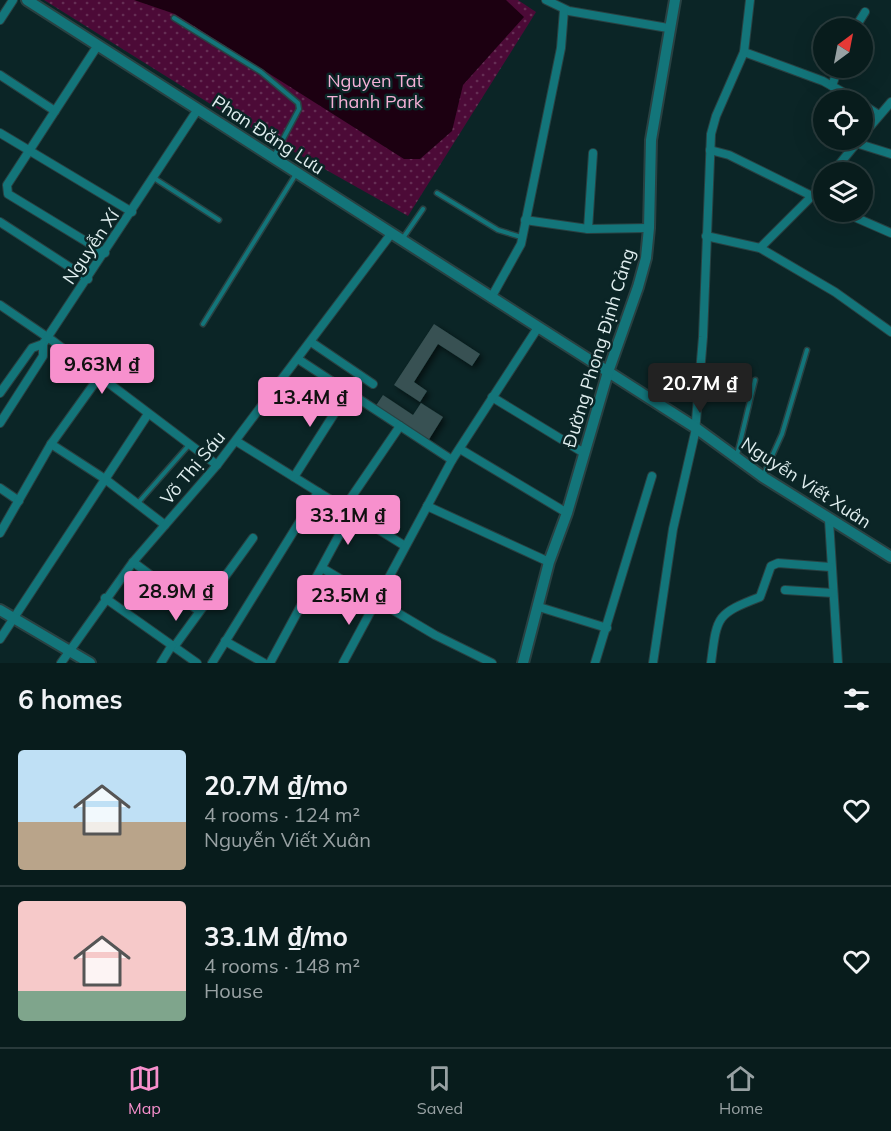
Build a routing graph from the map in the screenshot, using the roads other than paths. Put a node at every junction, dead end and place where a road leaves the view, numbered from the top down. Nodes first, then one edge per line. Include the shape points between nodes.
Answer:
1 (13, 0) edge
2 (27, 0) edge
3 (546, 0) edge
4 (569, 0) edge
5 (675, 0) edge
6 (750, 0) edge
7 (566, 10) junction
8 (865, 12) dead end
9 (174, 18) dead end
10 (861, 18) edge
11 (0, 20) edge
12 (668, 28) junction
13 (98, 45) junction
14 (744, 52) junction
15 (0, 75) edge
16 (835, 78) edge
17 (832, 86) junction
18 (839, 90) edge
19 (891, 102) edge
20 (198, 109) junction
21 (55, 111) junction
22 (873, 111) edge
23 (879, 115) junction
24 (873, 122) edge
25 (0, 133) edge
26 (873, 147) edge
27 (710, 150) junction
28 (850, 150) edge
29 (30, 152) junction
30 (593, 153) dead end
31 (891, 154) edge
32 (273, 157) junction
33 (841, 162) edge
34 (297, 172) junction
35 (154, 178) junction
36 (437, 193) dead end
37 (813, 196) edge
38 (813, 198) edge
39 (423, 209) dead end
40 (132, 212) junction
41 (219, 220) dead end
42 (525, 220) junction
43 (0, 222) edge
44 (866, 222) edge
45 (649, 228) junction
46 (588, 229) junction
47 (891, 233) edge
48 (706, 236) junction
49 (396, 237) junction
50 (522, 237) junction
51 (760, 248) junction
52 (105, 253) junction
53 (87, 279) junction
54 (491, 298) junction
55 (0, 305) edge
56 (203, 324) dead end
57 (537, 329) junction
58 (891, 332) edge
59 (45, 341) junction
60 (311, 342) junction
61 (807, 350) dead end
62 (298, 359) junction
63 (608, 372) junction
64 (99, 377) junction
65 (755, 380) dead end
66 (374, 384) dead end
67 (348, 392) junction
68 (0, 393) edge
69 (492, 397) junction
70 (148, 414) junction
71 (0, 423) edge
72 (400, 426) junction
73 (696, 428) junction
74 (236, 441) junction
75 (51, 444) junction
76 (189, 444) junction
77 (460, 449) junction
78 (584, 453) junction
79 (737, 458) junction
80 (452, 460) junction
81 (218, 465) junction
82 (652, 476) dead end
83 (294, 477) junction
84 (763, 477) junction
85 (105, 479) junction
86 (0, 488) edge
87 (318, 492) junction
88 (19, 501) junction
89 (137, 504) junction
90 (427, 506) junction
91 (347, 510) junction
92 (567, 513) junction
93 (829, 520) junction
94 (165, 525) junction
95 (0, 533) edge
96 (253, 538) dead end
97 (405, 546) junction
98 (891, 557) edge
99 (133, 562) junction
100 (549, 562) junction
101 (830, 567) junction
102 (322, 568) junction
103 (785, 590) dead end
104 (832, 593) junction
105 (105, 598) junction
106 (378, 602) junction
107 (539, 607) junction
108 (0, 610) edge
109 (199, 611) junction
110 (14, 618) junction
111 (607, 628) junction
112 (0, 639) edge
113 (225, 641) junction
114 (173, 646) junction
115 (69, 651) junction
116 (61, 663) edge
117 (90, 663) edge
118 (161, 663) edge
119 (196, 663) edge
120 (212, 663) edge
121 (264, 663) edge
122 (270, 663) edge
123 (343, 663) edge
124 (492, 663) edge
125 (522, 663) edge
126 (595, 663) edge
127 (653, 663) edge
128 (711, 663) edge
129 (838, 663) edge

1 - 11 street
2 - 13 street, Phan Đăng Lưu
3 - 7 street
4 - 7 street
5 - 12 street, Đường Phong Định Cảng
6 - 14 street
7 - 12 street
7 - 42 street via 539,166
8 - 10 street
9 - 32 lane via 261,72 298,103 299,109
12 - 45 street, Đường Phong Định Cảng via 651,140
13 - 20 street, Phan Đăng Lưu
13 - 21 street
14 - 17 street
14 - 27 street via 716,116
15 - 21 street
16 - 17 street
17 - 18 street
19 - 23 street
20 - 32 street, Phan Đăng Lưu
20 - 35 street, Nguyễn Xí
21 - 29 street
22 - 23 street
23 - 24 street
25 - 29 street
26 - 31 street
27 - 37 street via 729,154
27 - 48 street
28 - 33 street
29 - 40 street
29 - 52 street via 7,185 8,194
30 - 46 street
32 - 34 street, Phan Đăng Lưu
34 - 49 street, Phan Đăng Lưu
34 - 56 lane
35 - 40 street, Nguyễn Xí
35 - 41 lane
36 - 50 lane via 498,230
38 - 51 street
39 - 49 lane
40 - 52 street, Nguyễn Xí
42 - 46 street
42 - 50 street
43 - 53 street
44 - 47 street
45 - 46 street
45 - 63 street, Đường Phong Định Cảng via 638,287
48 - 51 street
48 - 73 street via 704,337
49 - 54 street, Phan Đăng Lưu
49 - 60 street, Võ Thị Sáu
50 - 54 street
51 - 58 street via 835,292
52 - 53 street, Nguyễn Xí
53 - 59 street, Nguyễn Xí
54 - 57 street, Nguyễn Viết Xuân
55 - 59 street
57 - 63 street, Nguyễn Viết Xuân
57 - 69 street
59 - 64 street
59 - 68 street, Nguyễn Xí via 32,348
59 - 71 street via 43,356
60 - 62 street, Võ Thị Sáu
60 - 66 street
61 - 84 lane via 782,434
62 - 67 street
62 - 74 street, Võ Thị Sáu
63 - 73 street, Nguyễn Viết Xuân
63 - 78 street, Đường Phong Định Cảng
64 - 70 street
64 - 75 street
65 - 79 lane
67 - 72 street
67 - 83 street
69 - 77 street
69 - 78 street
70 - 76 street
70 - 85 street
72 - 80 street
72 - 91 street
73 - 79 street, Nguyễn Viết Xuân
73 - 127 street via 673,530
74 - 81 street, Võ Thị Sáu
74 - 83 street
75 - 85 street
75 - 88 street
76 - 81 street
76 - 89 lane
77 - 80 street
77 - 92 street
78 - 92 street, Đường Phong Định Cảng
79 - 84 street, Nguyễn Viết Xuân
80 - 90 street
81 - 94 street, Võ Thị Sáu
82 - 111 street
83 - 87 street
84 - 93 street, Nguyễn Viết Xuân
85 - 89 street
85 - 110 street
86 - 88 street
87 - 91 street
87 - 113 street
88 - 95 street
89 - 94 street
90 - 97 street
90 - 100 street
91 - 97 street
91 - 102 street
92 - 100 street, Đường Phong Định Cảng
93 - 98 street, Nguyễn Viết Xuân
93 - 101 street
94 - 99 street, Võ Thị Sáu
96 - 109 street
97 - 106 street
99 - 105 street, Võ Thị Sáu
99 - 109 street
100 - 107 street, Đường Phong Định Cảng
101 - 104 street
101 - 128 street via 778,563 771,566 760,597 722,615
102 - 106 street
102 - 122 street
103 - 104 street
104 - 129 street
105 - 114 street
105 - 115 street, Võ Thị Sáu
106 - 123 street
106 - 124 street via 435,636
107 - 111 street
107 - 125 street, Đường Phong Định Cảng
108 - 110 street
109 - 114 street
110 - 112 street
110 - 115 street
111 - 126 street
113 - 120 street
113 - 121 street
114 - 118 street
114 - 119 street
115 - 116 street, Võ Thị Sáu
115 - 117 street

